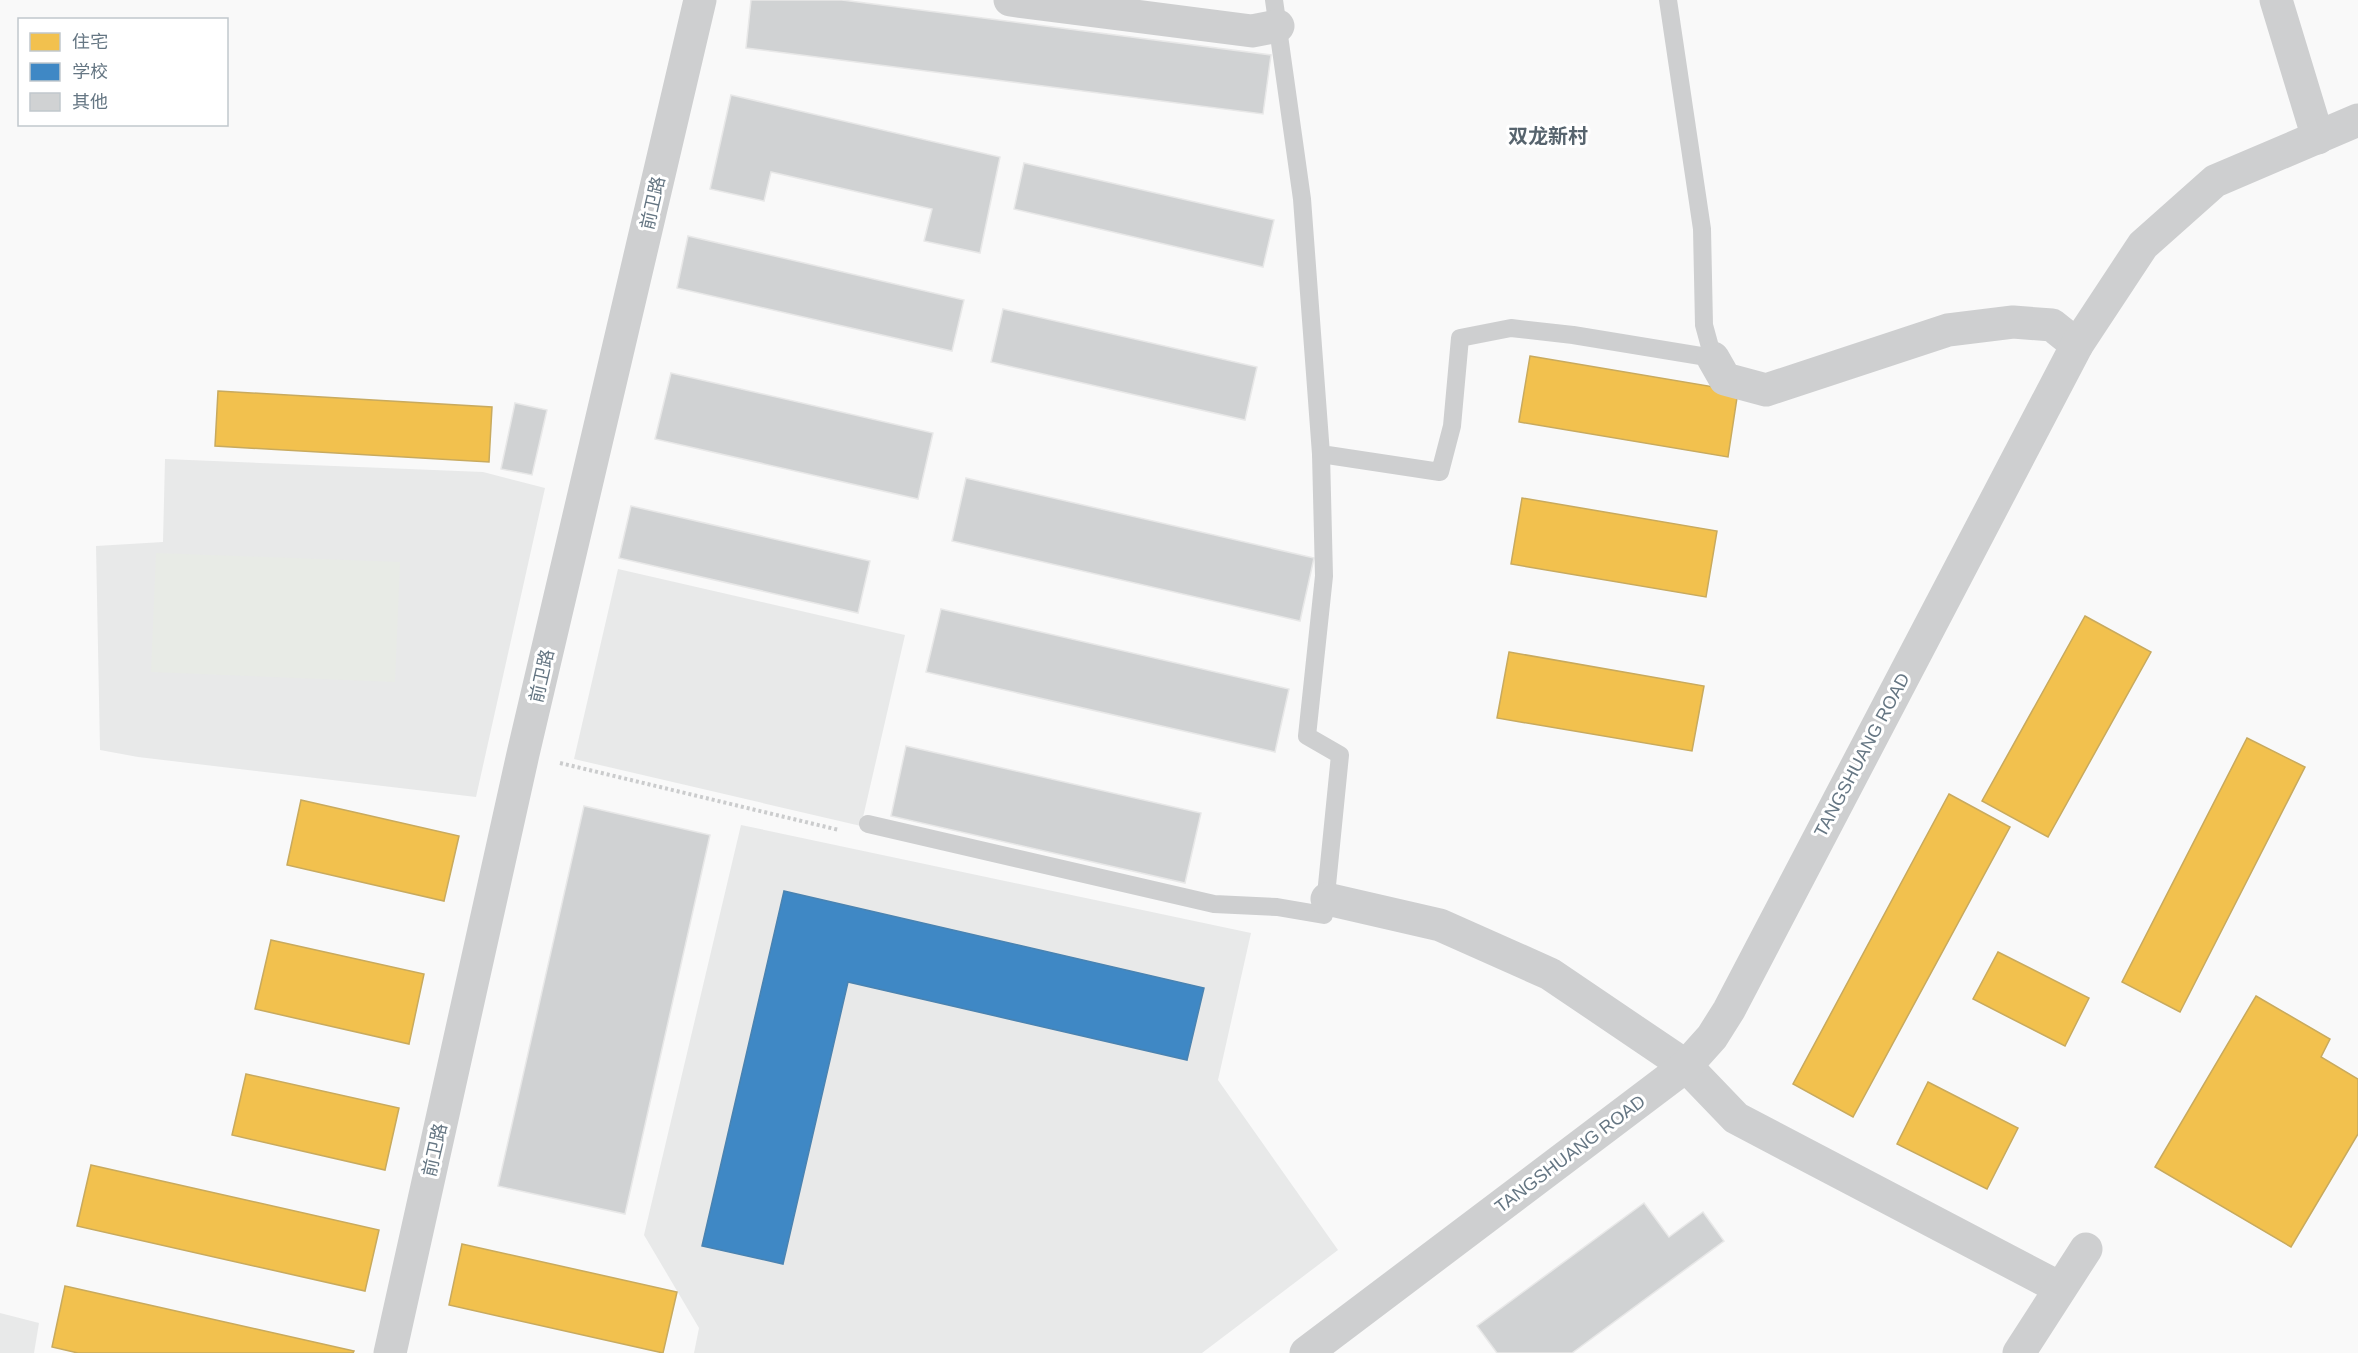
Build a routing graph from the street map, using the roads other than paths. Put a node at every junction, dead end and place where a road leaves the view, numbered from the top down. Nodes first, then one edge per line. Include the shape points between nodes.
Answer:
1 (700, 0) edge
2 (1010, 0) edge
3 (1668, 0) edge
4 (2276, 0) edge
5 (1276, 13) edge
6 (2358, 120) edge
7 (2318, 138) junction
8 (2077, 345) junction
9 (1713, 358) junction
10 (1321, 454) junction
11 (868, 824) road end
12 (1327, 899) junction
13 (1686, 1066) junction
14 (2086, 1249) dead end
15 (2060, 1288) junction
16 (390, 1353) edge
17 (1306, 1353) edge
18 (2019, 1353) edge

1 - 16 street, 前卫路 via 523,754
2 - 5 street via 1252,31
3 - 9 lane via 1702,229 1704,325
4 - 7 street
5 - 10 lane via 1302,199
6 - 7 street, TANGSHUANG ROAD
7 - 8 street, TANGSHUANG ROAD via 2215,181 2143,245
8 - 9 street via 2052,325 2013,322 1948,330 1766,390 1725,379
8 - 13 street, TANGSHUANG ROAD via 1729,1010
9 - 10 lane via 1573,334 1511,328 1460,338 1452,426 1440,472
10 - 12 lane via 1324,576 1307,736 1340,755
11 - 12 lane via 1214,904 1277,907 1324,915
12 - 13 street via 1440,925 1550,974
13 - 15 street via 1736,1118
13 - 17 street, TANGSHUANG ROAD
14 - 15 street
15 - 18 street

